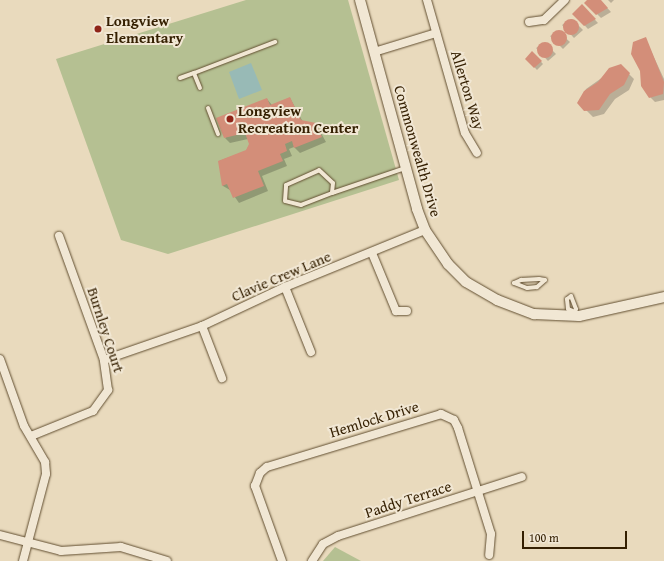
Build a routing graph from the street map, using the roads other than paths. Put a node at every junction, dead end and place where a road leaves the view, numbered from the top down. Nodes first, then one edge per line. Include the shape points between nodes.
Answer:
1 (360, 0) edge
2 (427, 0) edge
3 (565, 0) edge
4 (529, 22) dead end
5 (436, 34) junction
6 (275, 42) dead end
7 (374, 52) junction
8 (194, 73) junction
9 (180, 78) dead end
10 (200, 88) dead end
11 (208, 108) dead end
12 (218, 134) dead end
13 (477, 153) dead end
14 (406, 168) junction
15 (332, 193) junction
16 (425, 230) junction
17 (59, 236) dead end
18 (372, 253) junction
19 (545, 280) joint
20 (285, 287) junction
21 (664, 297) edge
22 (407, 311) dead end
23 (202, 326) junction
24 (311, 352) dead end
25 (0, 359) edge
26 (104, 360) junction
27 (222, 378) dead end
28 (31, 436) junction
29 (522, 477) dead end
30 (478, 492) junction
31 (0, 535) edge
32 (28, 544) junction
33 (489, 555) dead end
34 (23, 561) edge
35 (167, 561) edge
36 (282, 561) edge
37 (312, 561) edge

1 - 7 street, Commonwealth Drive
2 - 5 street, Allerton Way
3 - 4 street via 544,20
5 - 7 street
5 - 13 street, Allerton Way via 465,132
6 - 8 lane
7 - 14 street, Commonwealth Drive
8 - 9 lane
8 - 10 lane
11 - 12 lane
14 - 15 lane
14 - 16 street, Commonwealth Drive
15 - 15 lane via 301,205 289,203 284,195 289,183 319,170 333,183
16 - 18 street, Clavie Crew Lane
16 - 21 street, Commonwealth Drive via 448,264 478,289 534,314 573,314
17 - 26 street, Burnley Court
18 - 20 street, Clavie Crew Lane
18 - 22 street via 396,311
19 - 19 lane via 522,280 514,283 527,288 537,287
20 - 23 street, Clavie Crew Lane
20 - 24 street
23 - 26 street, Clavie Crew Lane
23 - 27 street
25 - 28 street
26 - 28 street, Burnley Court via 109,381 100,405
28 - 32 street via 45,462 46,474
29 - 30 street, Paddy Terrace
30 - 33 street, Hemlock Drive via 492,534
30 - 36 street, Hemlock Drive via 458,428 454,420 441,414 267,467 255,480 255,486
30 - 37 street, Paddy Terrace via 338,536 323,544
31 - 32 street
32 - 34 street
32 - 35 street via 61,551 121,546

